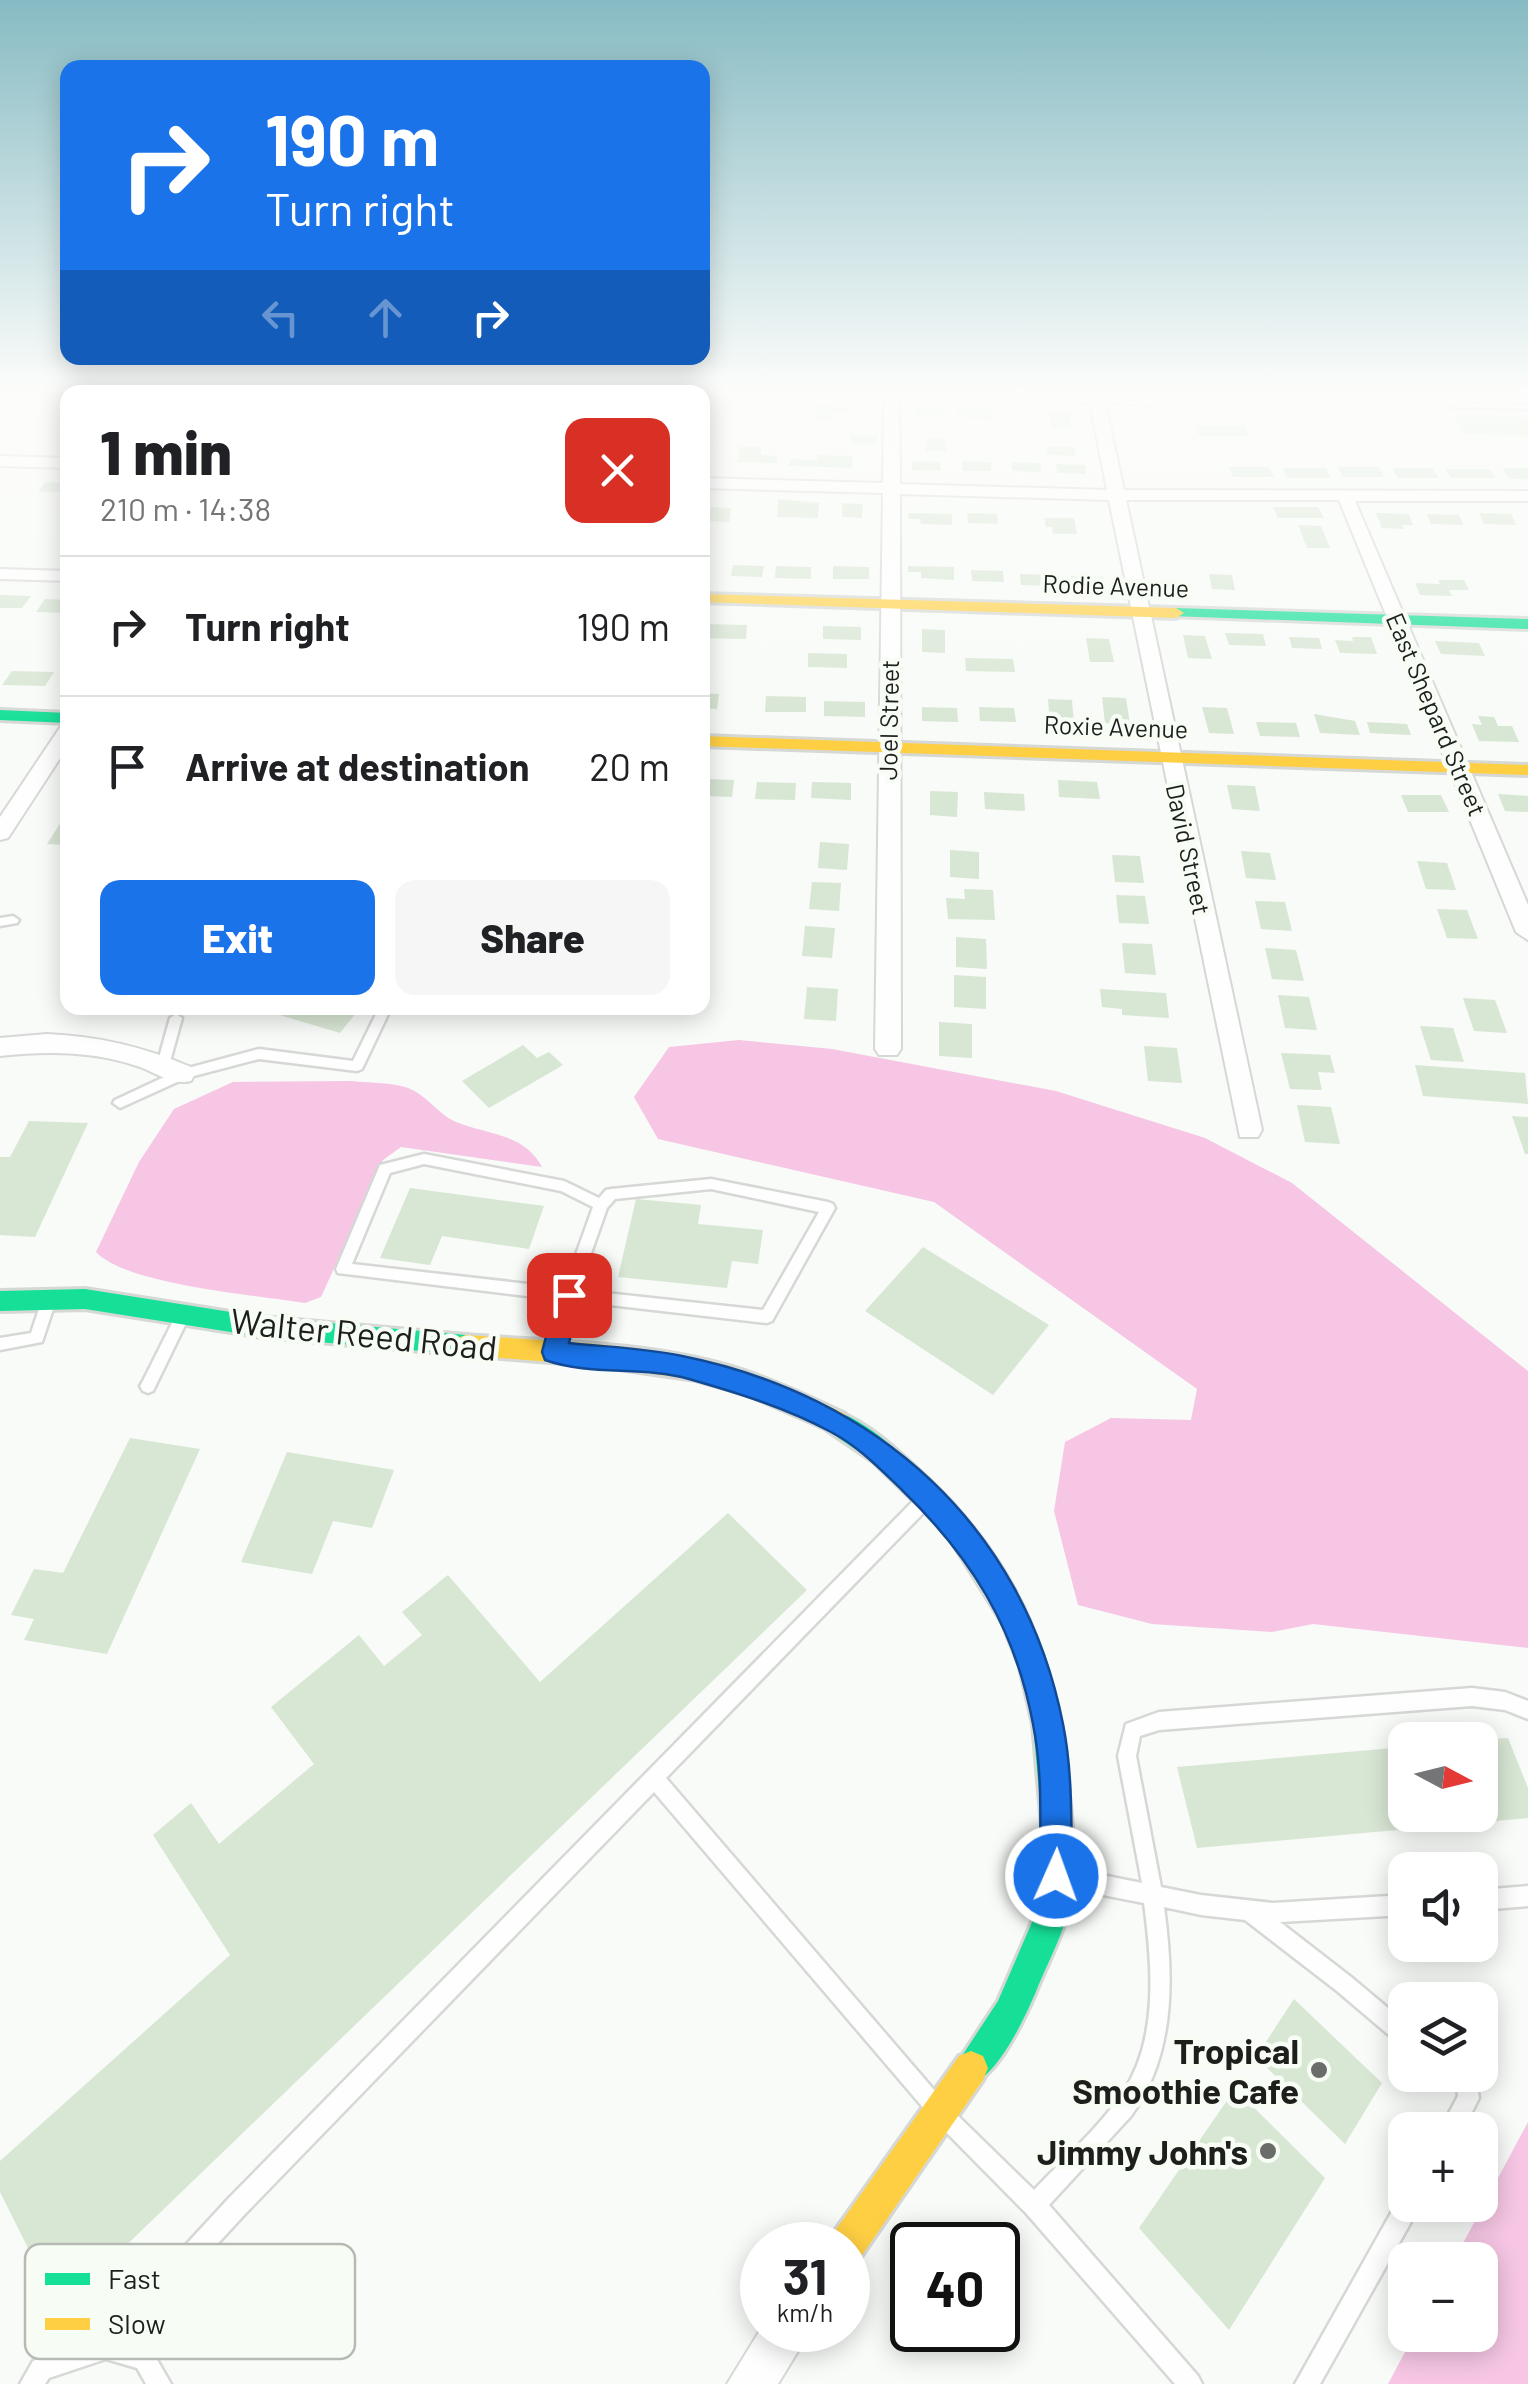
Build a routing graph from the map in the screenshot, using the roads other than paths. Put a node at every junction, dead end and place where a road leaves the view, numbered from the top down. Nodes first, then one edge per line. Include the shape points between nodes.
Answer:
1 (892, 502) edge
2 (1120, 502) edge
3 (1348, 502) edge
4 (0, 574) edge
5 (60, 576) edge
6 (710, 598) edge
7 (890, 604) junction
8 (1143, 614) junction
9 (1398, 621) junction
10 (1528, 624) edge
11 (0, 716) edge
12 (60, 718) edge
13 (60, 741) edge
14 (710, 741) edge
15 (888, 746) junction
16 (1169, 755) junction
17 (1460, 767) junction
18 (1528, 770) edge
19 (4, 820) edge
20 (1528, 932) edge
21 (382, 1015) edge
22 (176, 1018) dead end
23 (0, 1047) edge
24 (888, 1049) dead end
25 (172, 1070) junction
26 (120, 1103) dead end
27 (1249, 1130) dead end
28 (601, 1205) junction
29 (569, 1295) junction
30 (50, 1298) junction
31 (0, 1301) edge
32 (184, 1313) junction
33 (0, 1344) edge
34 (554, 1352) junction
35 (148, 1386) dead end
36 (927, 1498) junction
37 (1528, 1710) edge
38 (654, 1778) junction
39 (1056, 1876) junction
40 (1152, 1895) junction
41 (1528, 1896) edge
42 (1498, 1898) edge
43 (1388, 1905) edge
44 (1249, 1910) junction
45 (1388, 2020) edge
46 (940, 2112) junction
47 (1034, 2205) junction
48 (863, 2222) edge
49 (1398, 2222) edge
50 (202, 2244) edge
51 (773, 2352) edge
52 (70, 2359) edge
53 (144, 2359) edge
54 (32, 2384) edge
55 (159, 2384) edge
56 (750, 2384) edge
57 (1190, 2384) edge
58 (1307, 2384) edge

1 - 7 street, Joel Street
2 - 8 street, David Street
3 - 9 street, East Shepard Street
4 - 5 street
6 - 7 street, Rodie Avenue
7 - 8 street, Rodie Avenue
7 - 15 street, Joel Street
8 - 9 street, Rodie Avenue
8 - 16 street, David Street
9 - 10 street, Rodie Avenue
9 - 17 street, East Shepard Street
11 - 12 street
13 - 19 street
14 - 15 street, Roxie Avenue
15 - 16 street, Roxie Avenue
15 - 24 street, Joel Street
16 - 17 street, Roxie Avenue
16 - 27 street, David Street
17 - 18 street, Roxie Avenue
17 - 20 street, East Shepard Street
21 - 25 lane via 358,1066 259,1054
22 - 25 lane
23 - 25 street via 90,1045
25 - 26 lane
28 - 29 lane
28 - 29 lane via 621,1191 711,1184 828,1208 768,1317
28 - 29 lane via 564,1186 424,1159 385,1168 344,1269
29 - 34 lane
30 - 31 street, Walter Reed Road
30 - 32 street, Walter Reed Road
30 - 33 lane via 37,1338
32 - 34 street, Walter Reed Road via 345,1336
32 - 35 lane
34 - 36 street, Walter Reed Road via 683,1367 784,1397 844,1426
36 - 38 lane
36 - 39 street, Walter Reed Road via 986,1565 1034,1667 1056,1785
37 - 40 lane via 1472,1697 1159,1721 1132,1730 1127,1756
38 - 46 lane
38 - 50 lane
39 - 40 lane
39 - 46 street, Walter Reed Road via 1052,1914 1010,2013
40 - 44 lane
40 - 47 lane via 1160,1950 1156,2040 1133,2096
41 - 42 lane
43 - 44 lane
44 - 45 lane
46 - 47 lane
46 - 48 street, Walter Reed Road
47 - 57 lane
49 - 58 lane
51 - 56 street
52 - 54 lane via 41,2368
53 - 55 lane

